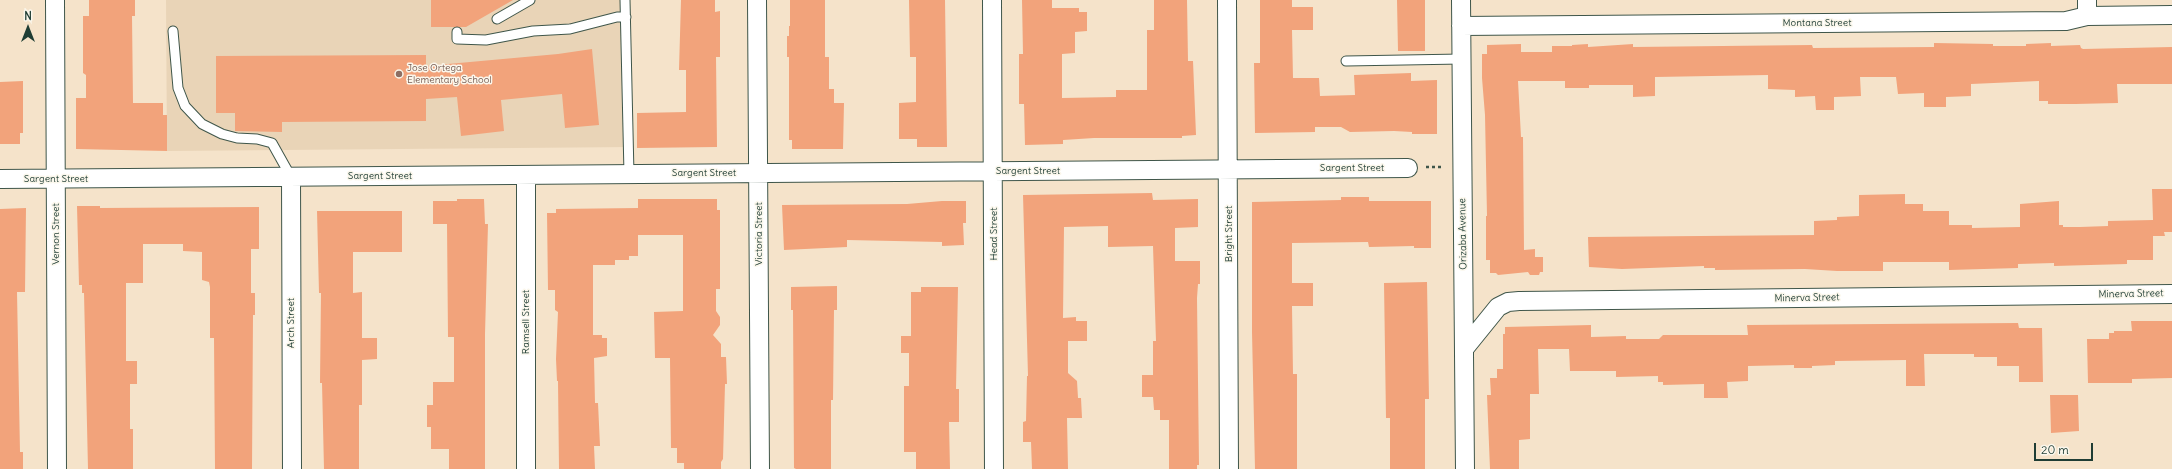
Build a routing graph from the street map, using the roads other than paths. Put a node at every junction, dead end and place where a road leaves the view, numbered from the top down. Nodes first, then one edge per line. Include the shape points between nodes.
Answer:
1 (54, 0) edge
2 (530, 0) edge
3 (625, 0) edge
4 (758, 0) edge
5 (992, 0) edge
6 (1227, 0) edge
7 (1461, 0) edge
8 (2087, 8) edge
9 (2172, 15) edge
10 (626, 17) junction
11 (497, 19) dead end
12 (1461, 26) junction
13 (173, 31) dead end
14 (456, 32) dead end
15 (1462, 59) junction
16 (1346, 61) dead end
17 (1408, 168) road end
18 (1228, 169) junction
19 (994, 171) junction
20 (759, 173) junction
21 (629, 174) junction
22 (526, 175) junction
23 (291, 176) junction
24 (56, 178) junction
25 (0, 179) edge
26 (2172, 294) edge
27 (1464, 349) junction
28 (57, 469) edge
29 (292, 469) edge
30 (526, 469) edge
31 (760, 469) edge
32 (994, 469) edge
33 (1229, 469) edge
34 (1465, 469) edge

1 - 24 street, Vernon Street
2 - 11 lane
3 - 10 lane
4 - 20 street, Victoria Street
5 - 19 street, Head Street
6 - 18 street, Bright Street
7 - 12 street, Orizaba Avenue
8 - 9 street, Montana Street
8 - 12 street, Montana Street via 2066,21
10 - 14 lane via 570,29 533,31 486,40 457,39
10 - 21 lane
12 - 15 street, Orizaba Avenue
13 - 23 lane via 178,88 185,106 202,124 222,134 272,143
15 - 16 lane
15 - 27 street, Orizaba Avenue
17 - 18 street, Sargent Street
18 - 19 street, Sargent Street
18 - 33 street, Bright Street
19 - 20 street, Sargent Street
19 - 32 street, Head Street
20 - 21 street, Sargent Street
20 - 31 street, Victoria Street
21 - 22 street, Sargent Street
22 - 23 street, Sargent Street
22 - 30 street, Ramsell Street
23 - 24 street, Sargent Street
23 - 29 street, Arch Street
24 - 25 street, Sargent Street
24 - 28 street, Vernon Street
26 - 27 street, Minerva Street via 1519,301 1508,302 1498,307
27 - 34 street, Orizaba Avenue

